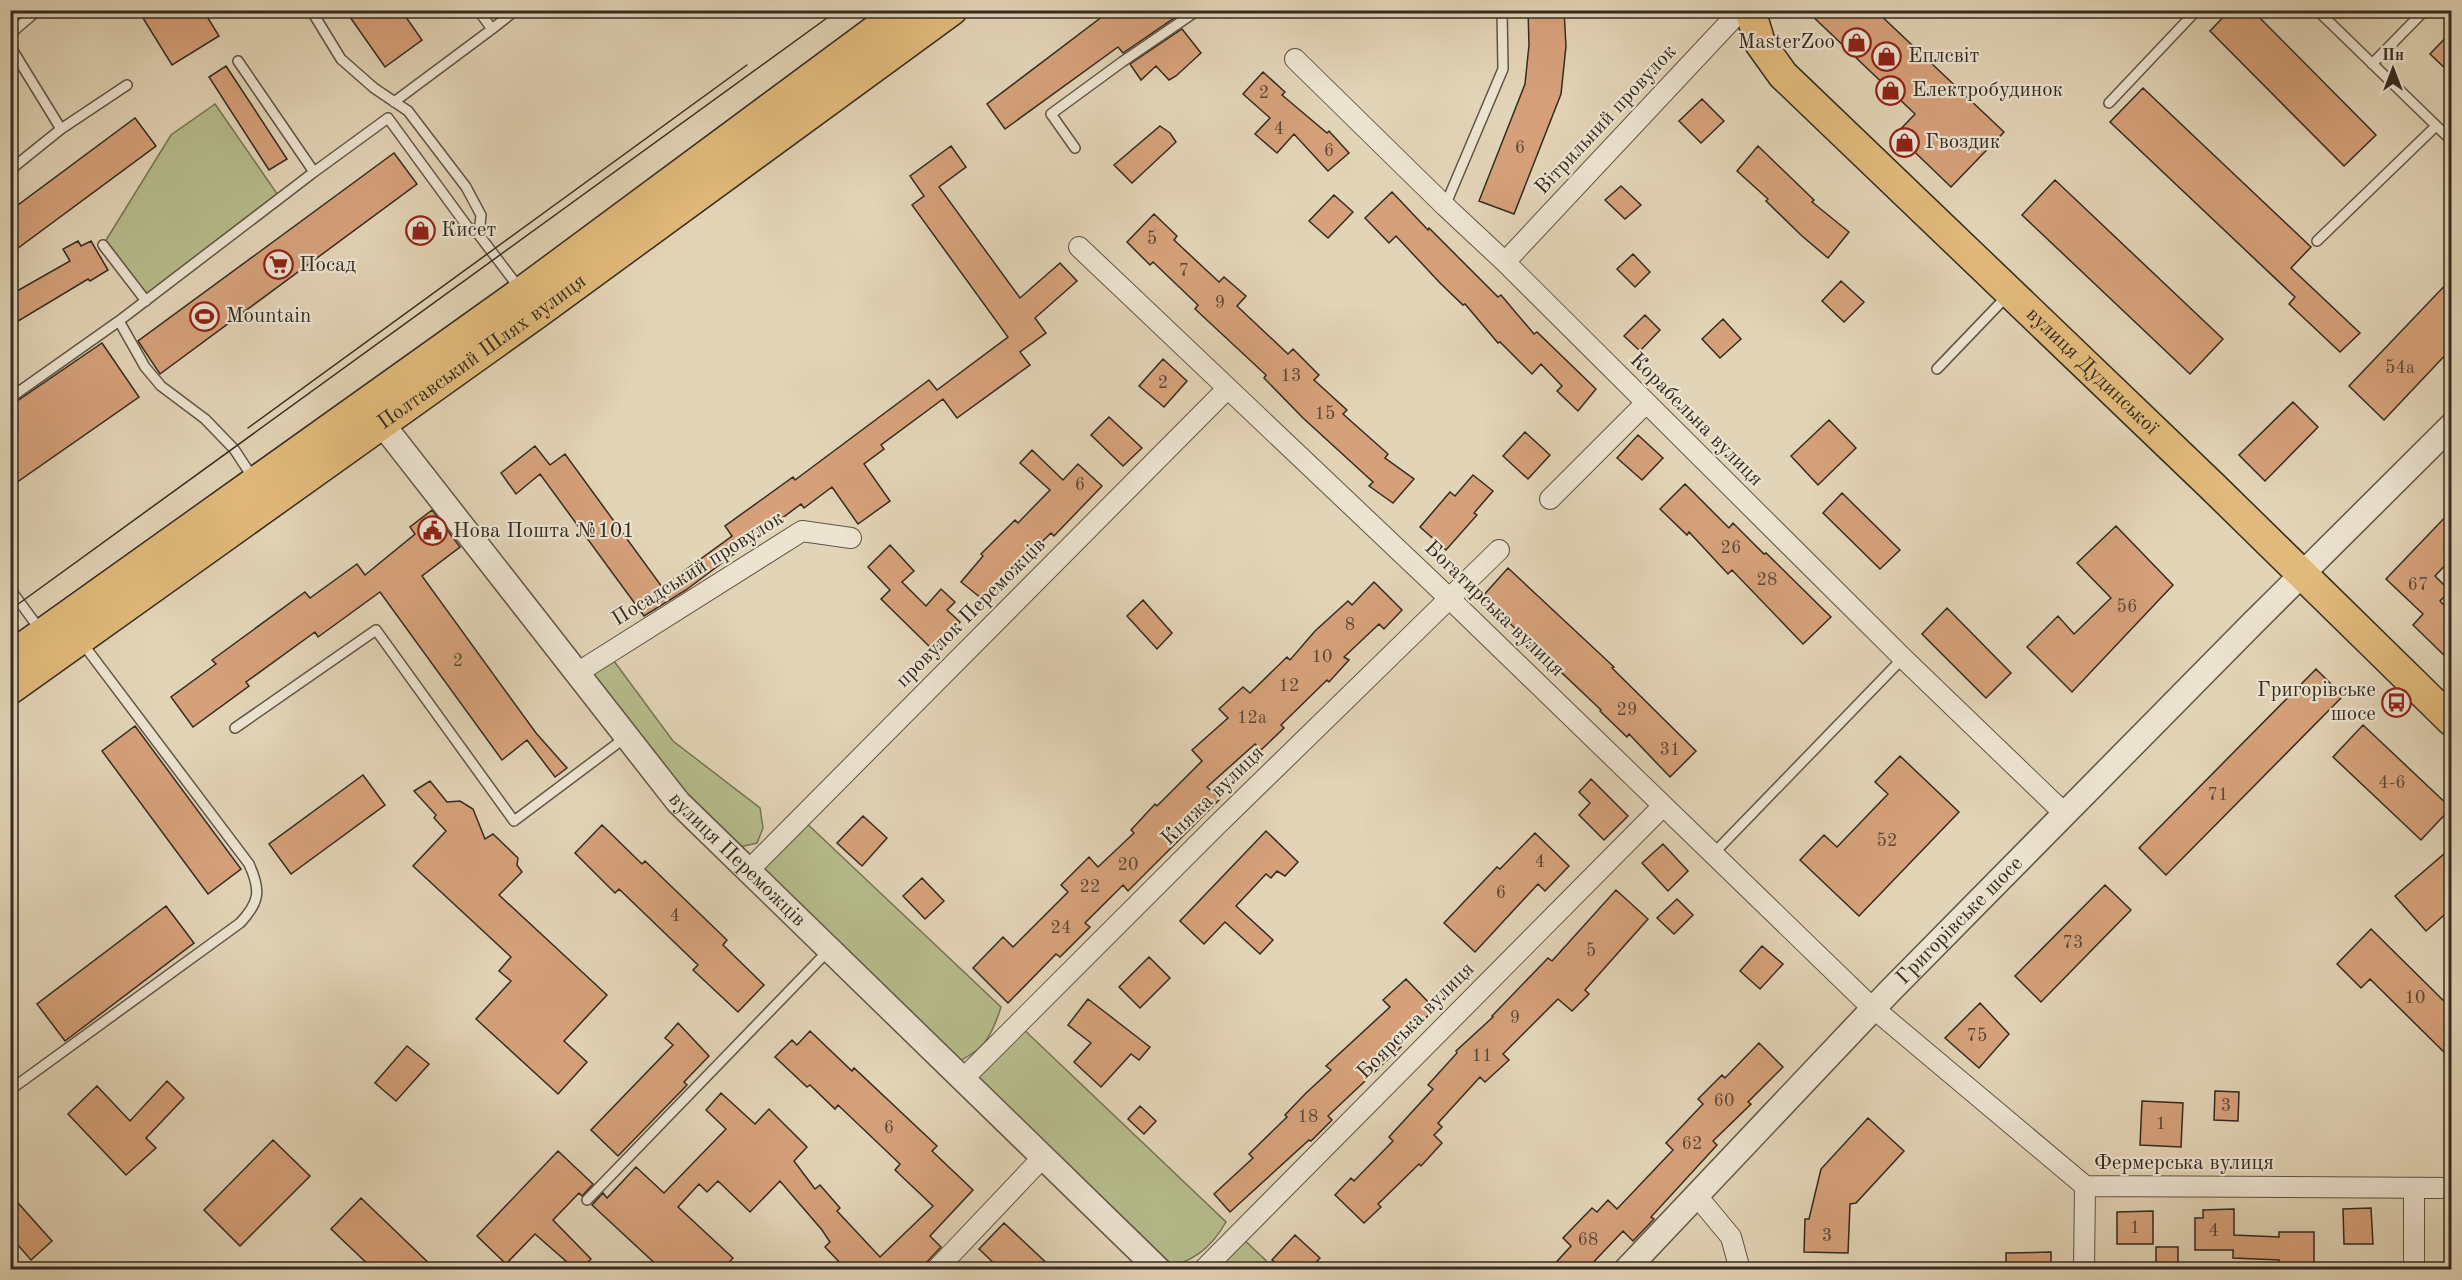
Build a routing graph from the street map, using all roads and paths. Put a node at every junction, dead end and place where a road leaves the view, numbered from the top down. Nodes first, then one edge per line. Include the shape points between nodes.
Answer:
1 (38, 10) edge
2 (311, 10) edge
3 (478, 10) edge
4 (516, 10) edge
5 (952, 10) edge
6 (1198, 10) edge
7 (1502, 10) edge
8 (1742, 10) edge
9 (1750, 10) edge
10 (2197, 10) edge
11 (2317, 10) edge
12 (2425, 10) edge
13 (492, 29) junction
14 (890, 30) edge
15 (10, 34) edge
16 (10, 46) edge
17 (1295, 59) dead end
18 (238, 61) dead end
19 (2372, 64) junction
20 (127, 85) dead end
21 (394, 102) junction
22 (2109, 103) dead end
23 (2436, 126) junction
24 (61, 129) junction
25 (2451, 141) edge
26 (1075, 148) dead end
27 (10, 170) edge
28 (314, 172) junction
29 (1444, 207) junction
30 (479, 235) junction
31 (2317, 241) dead end
32 (103, 245) dead end
33 (1080, 247) dead end
34 (1505, 262) junction
35 (2010, 293) junction
36 (146, 301) junction
37 (530, 303) junction
38 (119, 321) junction
39 (1937, 369) dead end
40 (1227, 389) junction
41 (10, 398) edge
42 (1645, 404) junction
43 (374, 414) junction
44 (2451, 425) edge
45 (256, 483) junction
46 (1550, 499) dead end
47 (851, 538) dead end
48 (1499, 550) dead end
49 (2302, 573) junction
50 (10, 589) edge
51 (1450, 599) junction
52 (56, 643) junction
53 (10, 657) edge
54 (1904, 658) junction
55 (577, 673) junction
56 (10, 689) edge
57 (2451, 721) edge
58 (235, 728) dead end
59 (626, 736) junction
60 (1663, 806) junction
61 (2065, 814) junction
62 (1714, 853) junction
63 (749, 870) junction
64 (829, 949) junction
65 (1873, 1009) junction
66 (964, 1078) junction
67 (10, 1090) edge
68 (1044, 1156) junction
69 (2085, 1186) junction
70 (2414, 1188) junction
71 (2451, 1188) edge
72 (1697, 1196) junction
73 (587, 1200) dead end
74 (936, 1269) edge
75 (1159, 1269) edge
76 (1203, 1269) edge
77 (1626, 1269) edge
78 (1740, 1269) edge
79 (2084, 1269) edge
80 (2414, 1269) edge

1 - 15 lane
2 - 21 lane via 342,59
3 - 13 lane
4 - 13 lane
5 - 14 main road, Полтавський Шлях вулиця
6 - 26 lane via 1051,114
7 - 29 lane via 1503,69
8 - 34 street, Вітрильний провулок
9 - 35 main road, вулиця Дудинської via 1760,44 1783,75
10 - 22 lane
11 - 19 lane
12 - 19 lane
13 - 21 lane
14 - 37 main road, Полтавський Шлях вулиця
16 - 24 lane
17 - 29 street, Корабельна вулиця
18 - 28 lane
19 - 23 lane
20 - 24 lane
21 - 30 lane via 408,111 466,187 481,215
23 - 25 lane
23 - 31 lane
24 - 27 lane
28 - 30 lane via 388,118 466,226
28 - 36 lane
29 - 34 street, Корабельна вулиця
30 - 37 lane
32 - 36 lane
33 - 40 street, Богатирська вулиця
34 - 42 street, Корабельна вулиця
35 - 39 lane
35 - 49 main road, вулиця Дудинської
36 - 38 lane
37 - 43 main road, Полтавський Шлях вулиця
38 - 41 lane
38 - 45 lane via 145,367 161,386 205,419 234,449
40 - 51 street, Богатирська вулиця
40 - 63 street, провулок Переможців
42 - 46 street
42 - 54 street, Корабельна вулиця
43 - 45 main road, Полтавський Шлях вулиця
43 - 52 main road, Полтавський Шлях вулиця
43 - 55 street, вулиця Переможців
44 - 49 street, Григорівське шосе
45 - 52 main road, Полтавський Шлях вулиця
47 - 55 street, Посадський провулок via 802,531
48 - 51 street, Княжа вулиця
49 - 57 main road, вулиця Дудинської
49 - 61 street, Григорівське шосе
50 - 52 lane
51 - 60 street, Богатирська вулиця
51 - 66 street, Княжа вулиця
52 - 53 main road, Полтавський Шлях вулиця
52 - 56 main road, Полтавський Шлях вулиця
52 - 67 lane via 249,864 257,880 257,895 252,910 240,922
54 - 61 street, Корабельна вулиця
54 - 62 lane
55 - 59 street, вулиця Переможців
58 - 59 lane via 376,630 514,821
59 - 63 street, вулиця Переможців via 678,802
60 - 62 street, Богатирська вулиця
60 - 76 street, Боярська вулиця
61 - 65 street, Григорівське шосе
62 - 65 street, Богатирська вулиця
63 - 64 street, вулиця Переможців
64 - 66 street, вулиця Переможців
64 - 73 lane
65 - 69 street, Фермерська вулиця
65 - 72 street, Григорівське шосе
66 - 68 street, вулиця Переможців
68 - 74 street
68 - 75 street, вулиця Переможців
69 - 70 street, Фермерська вулиця
69 - 79 street
70 - 71 street, Фермерська вулиця
70 - 80 street
72 - 77 street, Григорівське шосе
72 - 78 street via 1731,1237

